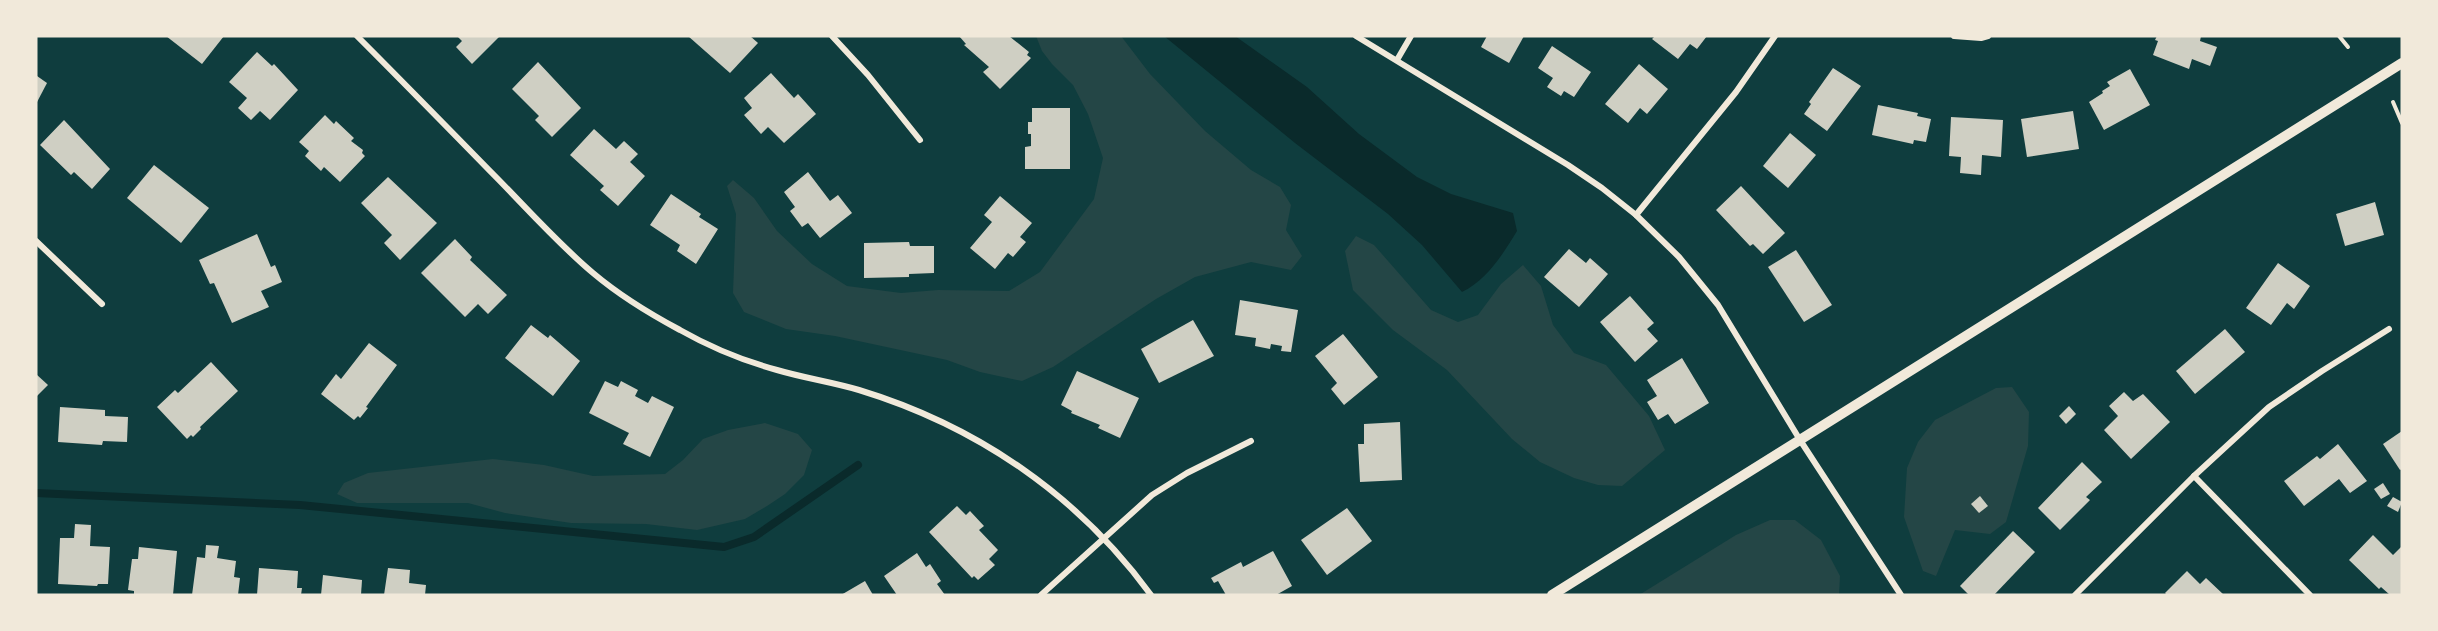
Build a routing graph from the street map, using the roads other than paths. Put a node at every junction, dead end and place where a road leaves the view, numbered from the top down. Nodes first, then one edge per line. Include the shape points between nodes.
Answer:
1 (357, 36) edge
2 (832, 36) edge
3 (1356, 36) edge
4 (1411, 36) edge
5 (1775, 36) edge
6 (1954, 36) edge
7 (1988, 36) edge
8 (1396, 60) junction
9 (2402, 63) edge
10 (920, 140) dead end
11 (1636, 215) junction
12 (36, 241) edge
13 (102, 304) dead end
14 (2389, 329) dead end
15 (1800, 440) junction
16 (1251, 441) dead end
17 (2194, 476) junction
18 (1104, 537) junction
19 (1041, 595) edge
20 (1151, 595) edge
21 (1552, 595) edge
22 (1901, 595) edge
23 (2075, 595) edge
24 (2310, 595) edge

1 - 18 street via 576,259 628,299 682,332 730,354 858,390 959,429 1005,455 1056,492
2 - 10 street
3 - 8 street
4 - 8 street
5 - 11 street via 1729,101
6 - 7 street
8 - 11 street via 1568,165
9 - 15 street
11 - 15 street via 1679,257 1718,305
12 - 13 street
14 - 17 street via 2270,407
15 - 21 street
15 - 22 street
16 - 18 street via 1152,495
17 - 23 street
17 - 24 street
18 - 19 street
18 - 20 street

